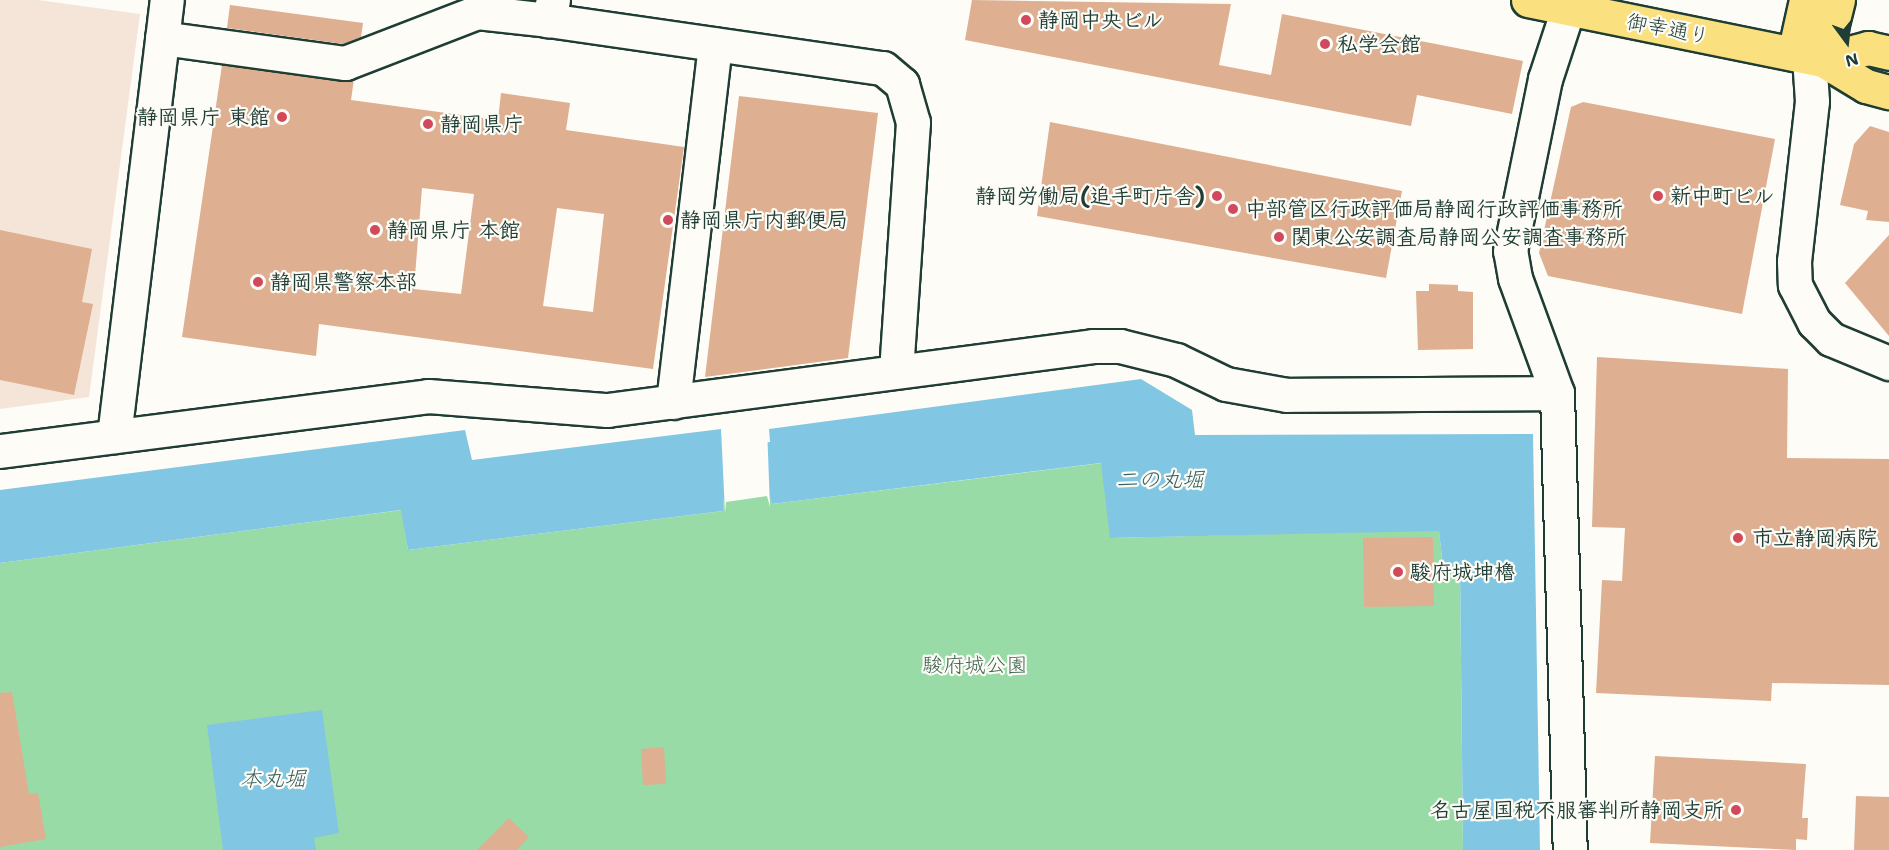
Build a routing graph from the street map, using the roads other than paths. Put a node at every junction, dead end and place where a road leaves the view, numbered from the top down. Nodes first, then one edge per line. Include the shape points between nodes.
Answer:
1 (167, 0) edge
2 (1528, 0) edge
3 (1806, 0) edge
4 (1838, 0) edge
5 (1568, 9) junction
6 (551, 10) edge
7 (162, 38) junction
8 (715, 44) junction
9 (1889, 53) edge
10 (1809, 57) junction
11 (1889, 92) edge
12 (1889, 363) edge
13 (896, 370) junction
14 (1557, 393) junction
15 (672, 402) junction
16 (114, 436) junction
17 (0, 451) edge
18 (1570, 850) edge

1 - 7 street
2 - 5 main road, 御幸通り
3 - 10 main road
4 - 10 main road
5 - 10 main road, 御幸通り
5 - 14 street via 1545,79 1510,251 1515,278
6 - 7 street via 477,12 345,63
6 - 8 street
7 - 16 street
8 - 13 street via 883,68 902,84 913,123
8 - 15 street
9 - 10 main road via 1868,48
10 - 11 main road via 1866,86
10 - 12 street via 1812,101 1794,261 1796,285 1814,322 1831,339
13 - 14 street via 1120,346 1176,360 1226,384 1287,395
13 - 15 street
14 - 18 street
15 - 16 street via 607,410 428,396
16 - 17 street

